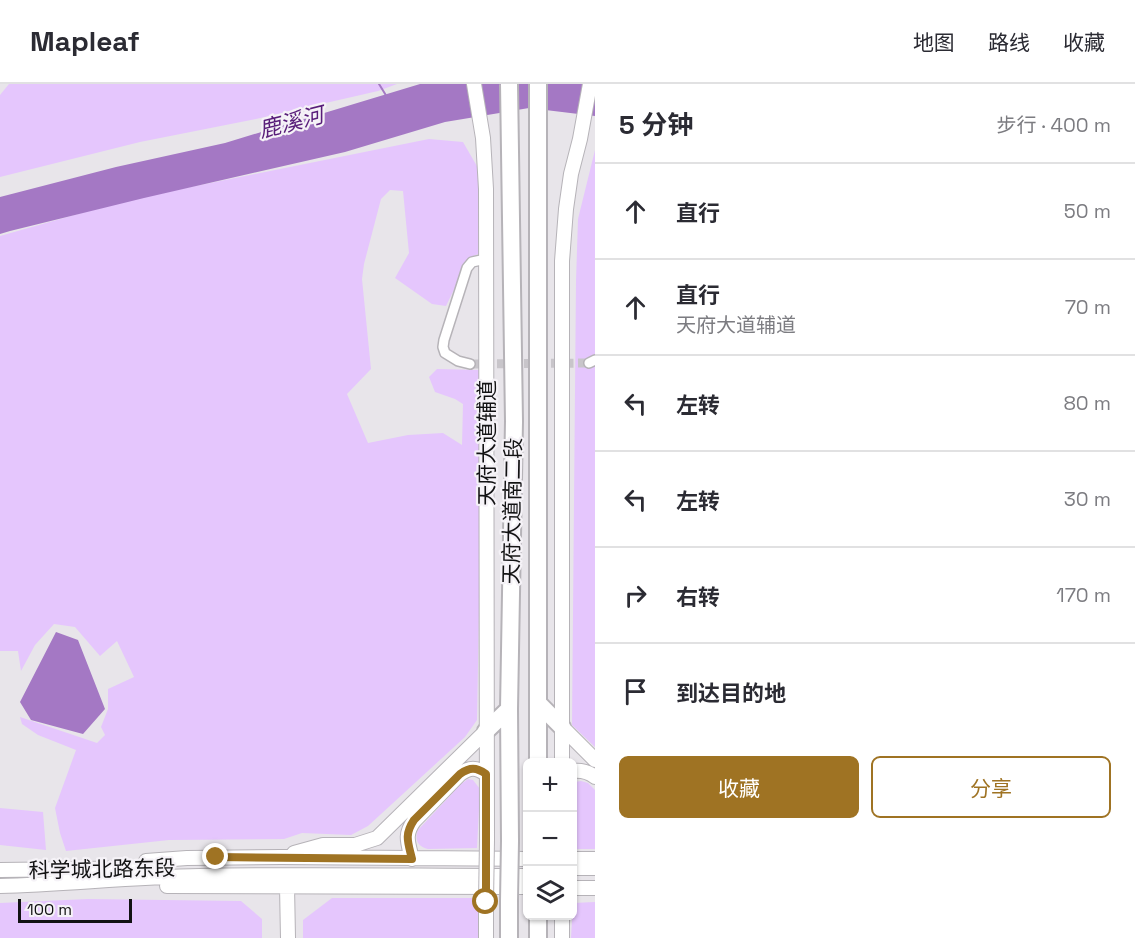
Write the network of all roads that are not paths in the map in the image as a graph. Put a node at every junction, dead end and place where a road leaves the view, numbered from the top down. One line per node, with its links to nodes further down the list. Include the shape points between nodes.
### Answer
1 (474, 84): 5 (street, 天府大道辅道, via 483,138)
2 (510, 84): 8 (highway, 天府大道南二段, bridge, via 514,421)
3 (538, 84): 7 (highway, 天府大道南二段, bridge)
4 (590, 84): 9 (street, via 570,185 562,261)
5 (486, 259): 6 (street, via 472,262 467,268 444,340 445,353); 10 (street, 天府大道辅道)
6 (470, 364)
7 (538, 703): 9 (highway); 11 (highway, 天府大道南二段)
8 (509, 709): 10 (highway); 41 (highway, 天府大道南二段, bridge)
9 (562, 727): 12 (street); 13 (street)
10 (486, 731): 15 (street, 天府大道辅道); 17 (street, via 376,838 355,845 323,845)
11 (538, 758)
12 (562, 758)
13 (595, 760)
14 (577, 770): 16 (street)
15 (486, 774): 18 (street, via 467,769 414,820 407,837); 40 (street, 天府大道辅道, bridge)
16 (595, 777)
17 (280, 857): 18 (street); 25 (street, via 187,858)
18 (412, 859): 19 (street)
19 (523, 859)
20 (577, 859): 21 (street)
21 (595, 859)
22 (523, 868): 25 (street, 科学城北路东段)
23 (577, 868): 24 (street)
24 (595, 868)
25 (92, 869): 26 (street, 科学城北路东段)
26 (0, 870)
27 (523, 876): 30 (street, 科学城北路东段, via 201,876)
28 (577, 876): 29 (street)
29 (595, 876)
30 (81, 881): 31 (street, 科学城北路东段); 32 (street, via 128,886)
31 (0, 886)
32 (283, 886): 33 (street); 38 (street); 39 (street)
33 (523, 887)
34 (577, 888): 35 (street)
35 (595, 888)
36 (538, 920): 42 (highway)
37 (562, 920): 43 (street)
38 (280, 938)
39 (288, 938)
40 (486, 938)
41 (509, 938)
42 (538, 938)
43 (562, 938)

